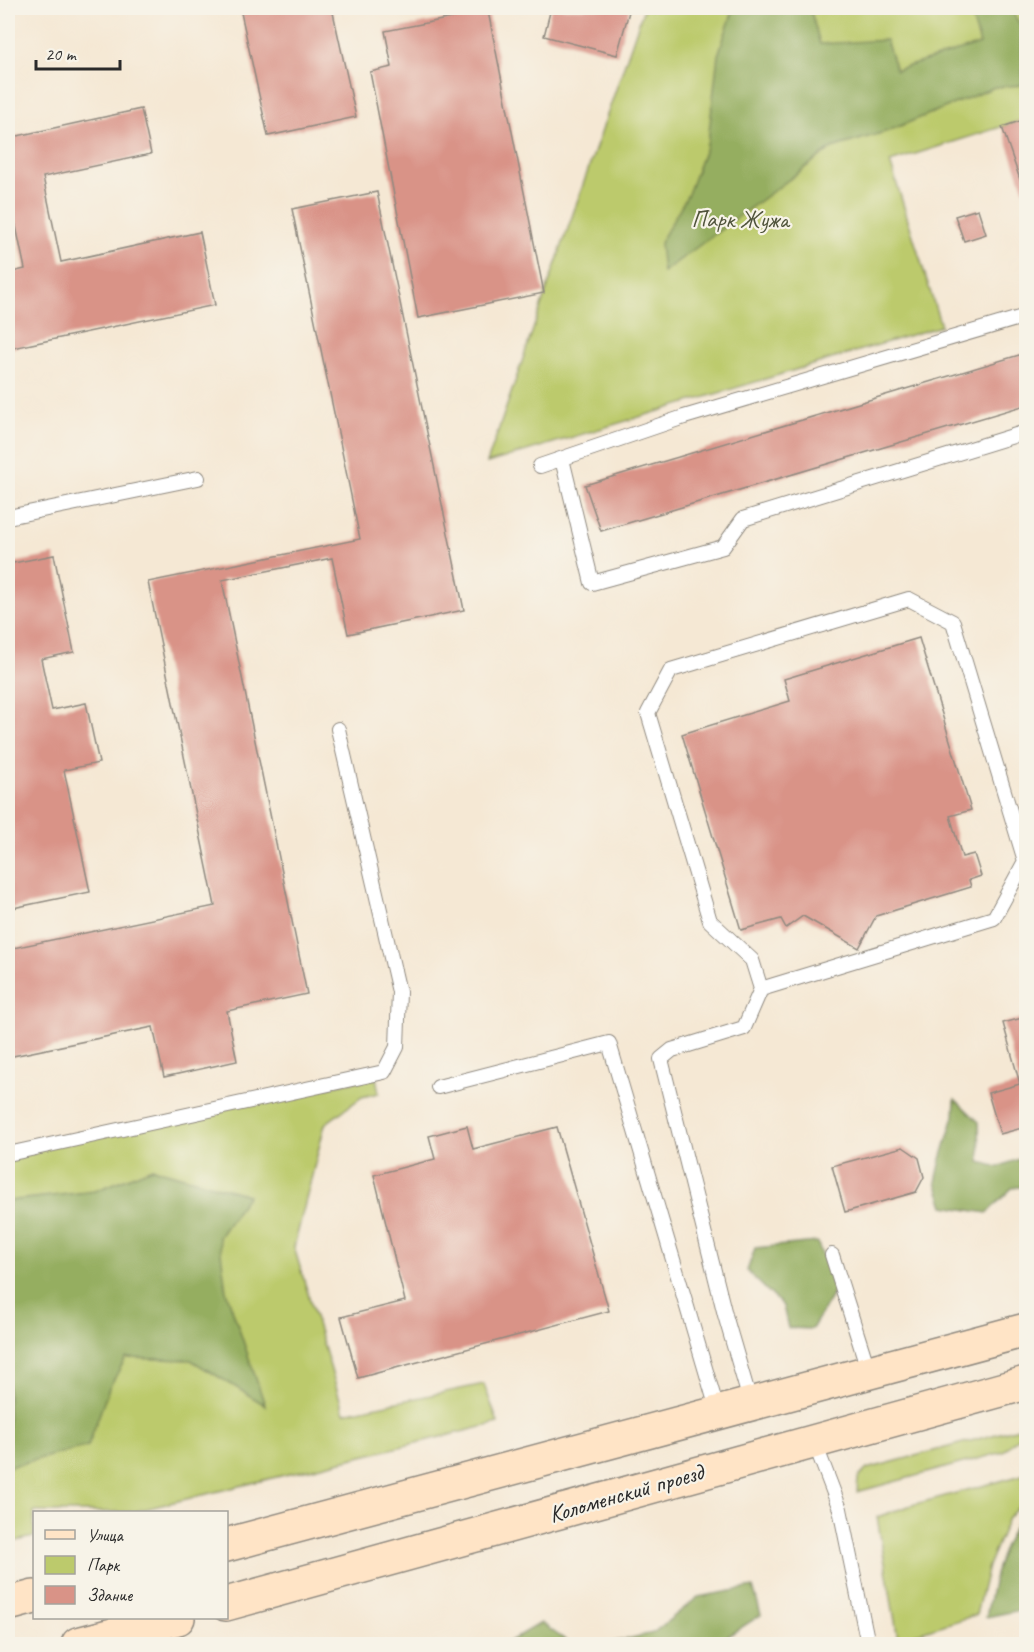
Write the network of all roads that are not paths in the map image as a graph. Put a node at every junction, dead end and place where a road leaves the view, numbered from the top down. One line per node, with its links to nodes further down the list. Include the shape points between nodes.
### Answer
1 (1026, 316): 3 (lane, via 684,417)
2 (1026, 432): 3 (lane, via 743,519 723,547 592,583)
3 (562, 459): 4 (lane)
4 (540, 466)
5 (198, 478): 6 (lane)
6 (8, 517)
7 (338, 729): 10 (lane, via 399,992 398,1047 384,1072)
8 (761, 989): 8 (lane, via 994,918 1025,861 953,622 909,599 671,670 648,713 710,921 752,960); 15 (lane, via 744,1029 672,1050 661,1059)
9 (438, 1087): 16 (lane, via 609,1042)
10 (8, 1154)
11 (832, 1255): 13 (lane)
12 (1026, 1330): 13 (main road)
13 (869, 1372): 15 (main road)
14 (1026, 1383): 17 (main road, Коломенский проезд)
15 (751, 1404): 16 (main road)
16 (718, 1412): 18 (main road)
17 (813, 1440): 20 (main road, Коломенский проезд); 25 (lane, via 840,1509)
18 (228, 1544)
19 (33, 1597): 21 (main road)
20 (228, 1603)
21 (8, 1604)
22 (174, 1619): 23 (main road)
23 (134, 1637): 24 (main road)
24 (78, 1644)
25 (868, 1644)

